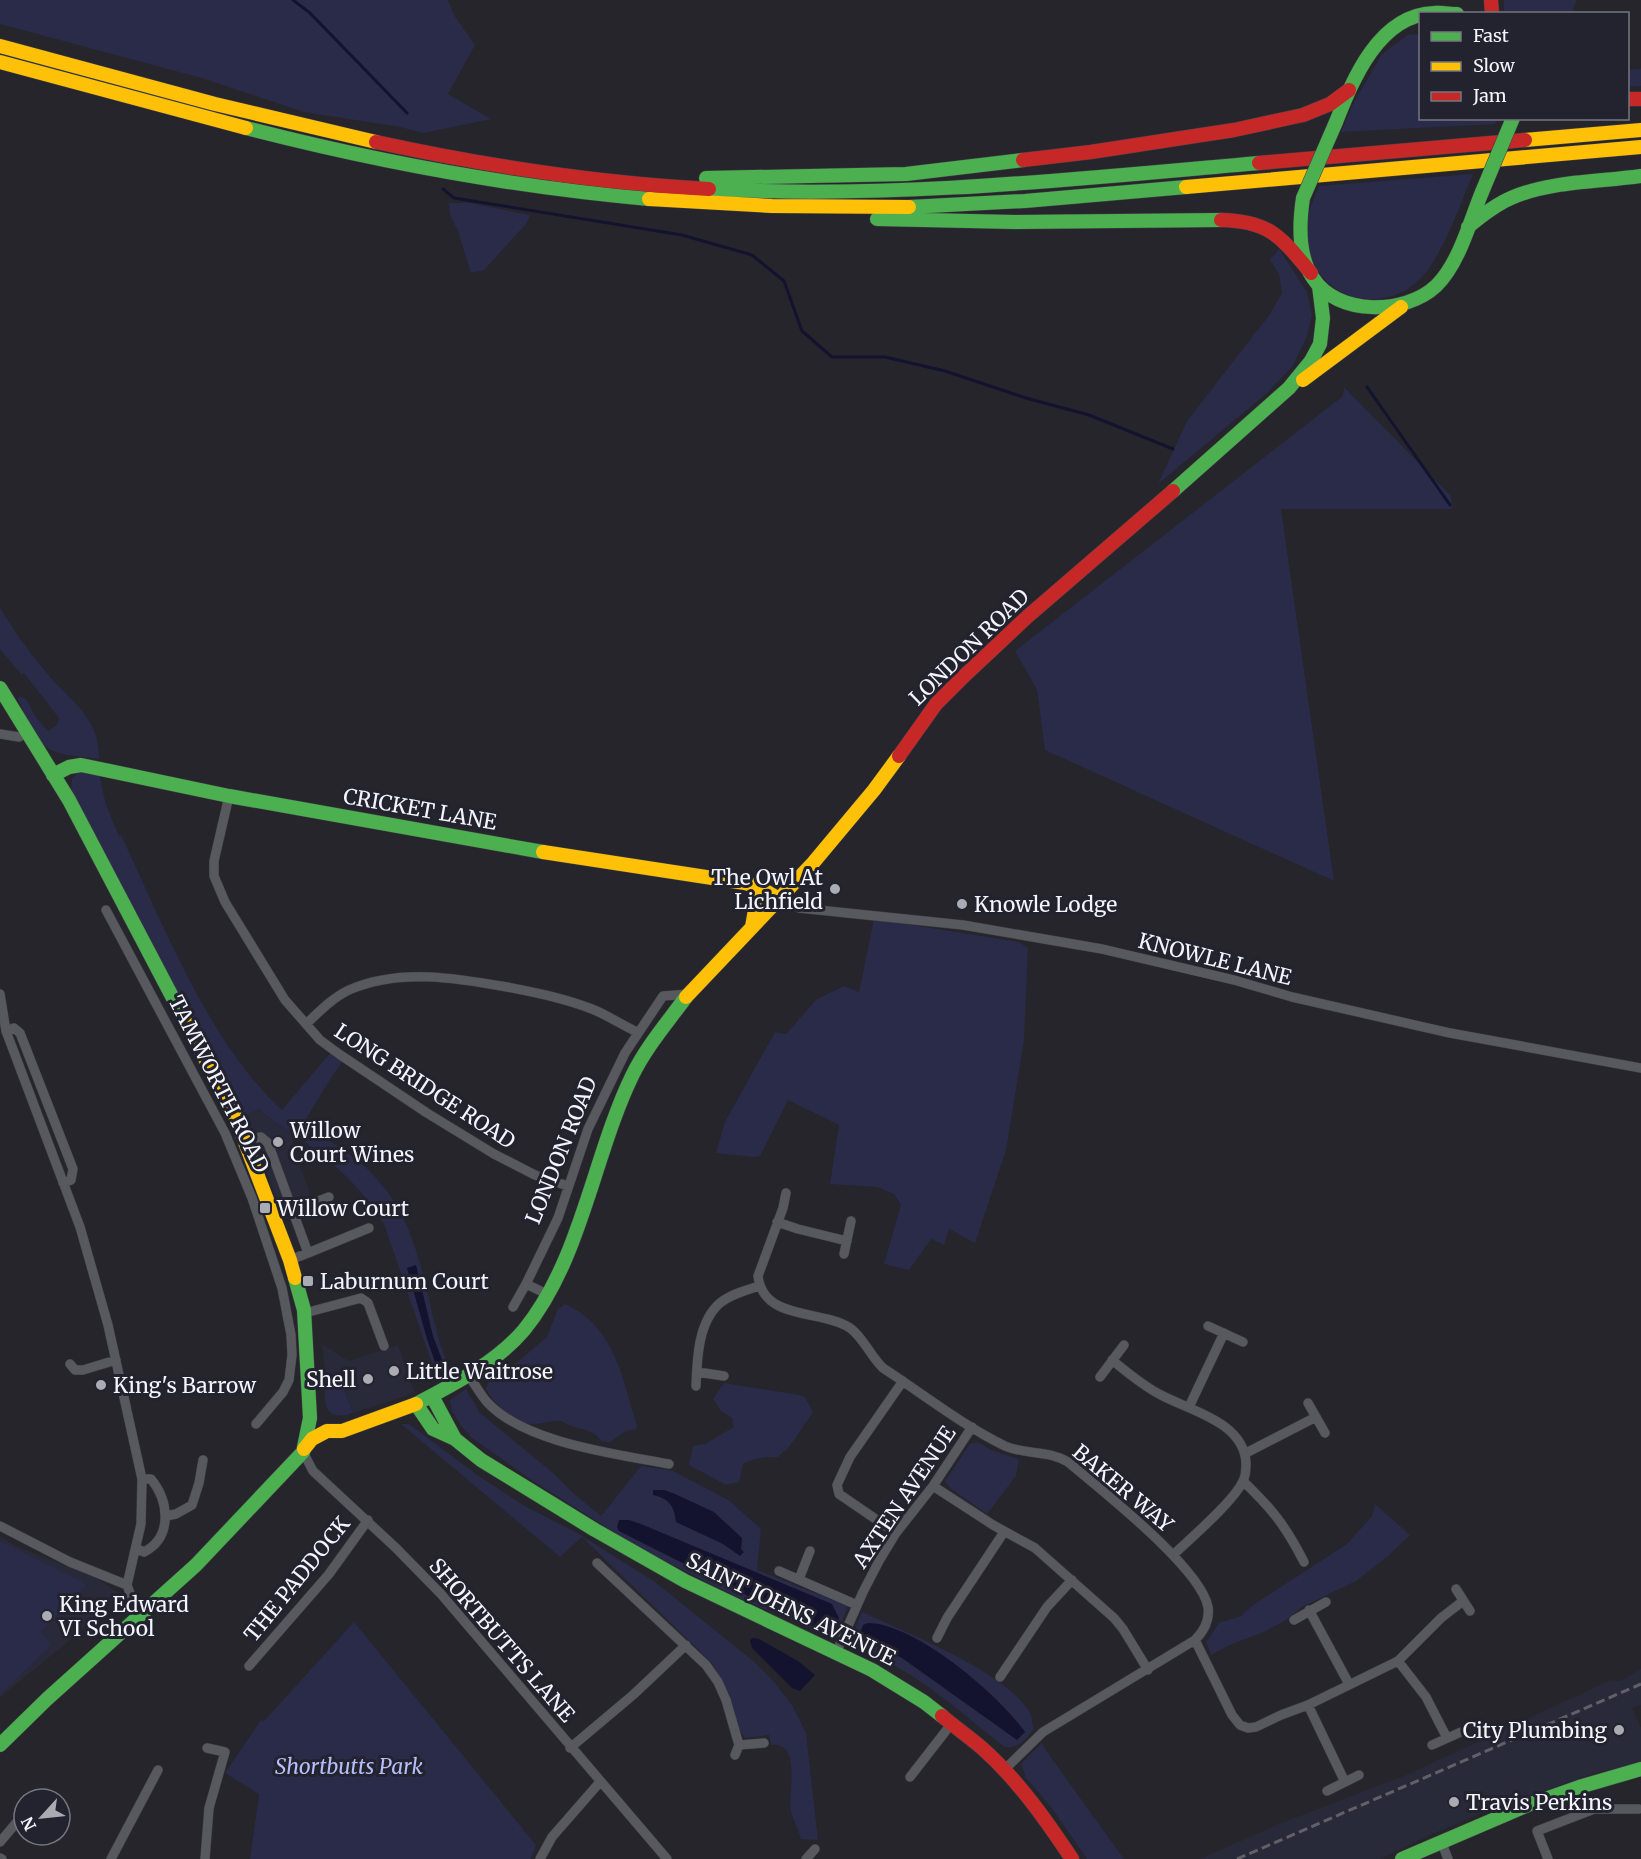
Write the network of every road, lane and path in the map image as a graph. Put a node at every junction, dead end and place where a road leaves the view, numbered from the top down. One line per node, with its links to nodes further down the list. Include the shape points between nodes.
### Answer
1 (1433, 0): 4 (main road); 8 (main road, via 1395,14 1377,26 1337,90)
2 (1425, 12): 3 (main road)
3 (1448, 12)
4 (1417, 13): 7 (main road, via 1389,27 1378,38)
5 (0, 46): 12 (main road, via 204,102)
6 (0, 62): 14 (main road, via 392,162 581,192)
7 (1349, 90): 8 (main road); 16 (main road, bridge, via 1303,198 1299,218 1302,247)
8 (1309, 113): 12 (main road, via 1234,130 1113,149 906,174 680,178)
9 (1512, 120): 15 (main road, LONDON ROAD, bridge)
10 (1641, 130): 12 (main road, via 898,192 785,193 689,188 579,178)
11 (1641, 147): 14 (main road, via 1021,201 918,207)
12 (468, 160)
13 (1641, 176): 15 (main road, via 1513,197)
14 (738, 205): 16 (main road, via 802,215 886,219 1239,220 1270,230)
15 (1466, 228): 18 (main road, LONDON ROAD, via 1441,281 1428,293)
16 (1311, 273): 17 (main road)
17 (1319, 286): 18 (main road, via 1348,302 1369,306); 19 (main road, LONDON ROAD, via 1323,318 1320,344)
18 (1405, 304): 19 (main road, LONDON ROAD)
19 (1289, 388): 26 (main road, LONDON ROAD, via 1027,616 936,704 874,790)
20 (0, 688): 21 (main road, TAMWORTH ROAD)
21 (27, 733): 22 (street, via 19,738); 23 (main road, TAMWORTH ROAD)
22 (0, 734)
23 (53, 774): 24 (main road, CRICKET LANE, via 81,765); 29 (main road, TAMWORTH ROAD)
24 (229, 796): 25 (main road, CRICKET LANE, via 490,844); 33 (street, LONG BRIDGE ROAD, via 214,876 225,902 285,1000)
25 (759, 887): 26 (main road, CRICKET LANE); 28 (main road)
26 (779, 899): 28 (main road, LONDON ROAD); 36 (street, KNOWLE LANE, via 799,908 963,925 1102,949 1450,1033)
27 (106, 910): 30 (street, TAMWORTH ROAD)
28 (752, 927): 32 (main road, LONDON ROAD)
29 (141, 937): 30 (street); 37 (main road, TAMWORTH ROAD)
30 (125, 946): 55 (street, TAMWORTH ROAD, via 240,1164)
31 (0, 994): 34 (street)
32 (689, 994): 35 (street, LONDON ROAD, via 663,996); 52 (main road, LONDON ROAD, via 646,1050 632,1076 563,1267)
33 (306, 1024): 35 (street, via 350,990 389,979 426,976 556,996); 39 (street, LONG BRIDGE ROAD, via 339,1054 475,1143 535,1175)
34 (6, 1031): 38 (street); 38 (street, via 14,1028 20,1033 73,1169 71,1180)
35 (637, 1032): 39 (street, LONDON ROAD, via 588,1129)
36 (1641, 1068)
37 (245, 1140): 42 (street, TAMWORTH ROAD, via 261,1137 268,1143); 49 (main road, TAMWORTH ROAD)
38 (63, 1183): 61 (street, via 88,1250)
39 (568, 1186): 50 (street, LONDON ROAD, via 558,1218)
40 (786, 1193): 44 (street)
41 (329, 1197): 42 (street)
42 (293, 1211): 47 (street, TAMWORTH ROAD)
43 (850, 1221): 46 (street)
44 (777, 1222): 46 (street); 51 (street, via 758,1276)
45 (369, 1228): 47 (street)
46 (847, 1241): 48 (street)
47 (308, 1253): 49 (street)
48 (844, 1254)
49 (290, 1260): 54 (main road, TAMWORTH ROAD)
50 (526, 1284): 52 (street); 53 (street, LONDON ROAD)
51 (759, 1286): 65 (street, via 727,1298 713,1311 700,1345); 69 (street, BAKER WAY, via 779,1306 850,1329 873,1359)
52 (549, 1295): 66 (main road, LONDON ROAD, via 523,1331)
53 (513, 1307)
54 (304, 1311): 55 (street); 60 (street, via 361,1298 368,1303); 64 (main road, TAMWORTH ROAD)
55 (287, 1313): 79 (street, TAMWORTH ROAD, via 292,1355 289,1380)
56 (1208, 1326): 57 (street)
57 (1224, 1333): 58 (street); 75 (street)
58 (1243, 1342)
59 (1124, 1345): 62 (street)
60 (384, 1346)
61 (116, 1360): 63 (street, via 82,1370 75,1370); 88 (street)
62 (1112, 1360): 68 (street); 75 (street, via 1154,1391)
63 (70, 1364)
64 (308, 1366): 72 (main road, TAMWORTH ROAD); 84 (main road, TAMWORTH ROAD, via 302,1403)
65 (697, 1372): 67 (street); 70 (street)
66 (468, 1375): 71 (main road, LONDON ROAD); 87 (street, via 488,1403 532,1431 592,1449)
67 (724, 1376)
68 (1100, 1377)
69 (903, 1381): 80 (street, BAKER WAY); 95 (street, via 850,1457 837,1485 839,1494)
70 (696, 1386)
71 (432, 1396): 74 (main road, LONDON ROAD); 83 (main road, SAINT JOHNS AVENUE)
72 (310, 1400): 81 (main road, via 323,1421); 84 (main road, TAMWORTH ROAD)
73 (1308, 1403): 77 (street)
74 (416, 1404): 76 (main road, LONDON ROAD); 78 (main road, SAINT JOHNS AVENUE)
75 (1189, 1407): 85 (street, via 1228,1429)
76 (395, 1411): 78 (main road); 81 (main road, LONDON ROAD)
77 (1316, 1416): 82 (street); 85 (street)
78 (428, 1423): 83 (main road, SAINT JOHNS AVENUE)
79 (256, 1425)
80 (972, 1427): 90 (street, AXTEN AVENUE); 98 (street, BAKER WAY, via 1010,1448 1054,1455 1068,1462)
81 (342, 1431): 84 (main road, LONDON ROAD, via 318,1448)
82 (1325, 1432)
83 (455, 1439): 118 (main road, SAINT JOHNS AVENUE, via 481,1460 685,1581)
84 (303, 1452): 92 (street, SHORTBUTTS LANE, via 313,1471); 113 (main road)
85 (1246, 1453): 89 (street)
86 (203, 1460): 91 (street, via 192,1505)
87 (669, 1464)
88 (142, 1479): 91 (street, via 151,1479 156,1486); 96 (street)
89 (1243, 1481): 98 (street); 99 (street, via 1285,1526)
90 (933, 1486): 94 (street); 95 (street, AXTEN AVENUE)
91 (166, 1516): 96 (street, via 155,1546 144,1552)
92 (368, 1520): 119 (street, THE PADDOCK, via 329,1574); 132 (street, SHORTBUTTS LANE, via 441,1594)
93 (0, 1526): 106 (street, via 70,1562)
94 (1004, 1532): 104 (street, via 1035,1548); 115 (street)
95 (896, 1533): 110 (street, AXTEN AVENUE)
96 (136, 1548): 106 (street)
97 (810, 1551): 103 (street)
98 (1173, 1555): 116 (street, BAKER WAY, via 1202,1591 1208,1608 1207,1622)
99 (1304, 1562)
100 (597, 1563): 102 (street)
101 (779, 1570): 103 (street)
102 (609, 1574): 105 (street); 117 (street)
103 (798, 1579): 110 (street)
104 (1072, 1580): 121 (street, via 1123,1629); 122 (street, via 1047,1607)
105 (601, 1583)
106 (127, 1585): 113 (street)
107 (1456, 1589): 108 (street)
108 (1463, 1601): 112 (street); 120 (street)
109 (1326, 1602): 111 (street)
110 (857, 1605): 118 (street, AXTEN AVENUE)
111 (1309, 1610): 114 (street); 123 (street)
112 (1470, 1611)
113 (145, 1613): 129 (main road)
114 (1294, 1620)
115 (937, 1638)
116 (1195, 1640): 121 (street); 124 (street, via 1240,1725 1256,1727)
117 (686, 1645): 128 (street, via 718,1682 737,1750); 132 (street)
118 (836, 1653): 125 (main road, SAINT JOHNS AVENUE, via 872,1670)
119 (250, 1661)
120 (1398, 1661): 123 (street); 127 (street, via 1426,1696)
121 (1148, 1670): 135 (street, via 1043,1732)
122 (1000, 1677)
123 (1349, 1684): 124 (street)
124 (1308, 1705): 139 (street)
125 (952, 1723): 135 (main road, SAINT JOHNS AVENUE); 137 (street)
126 (1461, 1732): 127 (street)
127 (1447, 1738): 130 (street)
128 (764, 1743)
129 (0, 1745)
130 (1432, 1745)
131 (207, 1748): 148 (street, via 229,1753 209,1808)
132 (570, 1748): 138 (street, SHORTBUTTS LANE)
133 (1641, 1769): 143 (main road, via 1528,1805)
134 (158, 1770): 147 (street)
135 (1004, 1770): 151 (main road, SAINT JOHNS AVENUE, via 1044,1816)
136 (1359, 1775): 139 (street)
137 (910, 1777)
138 (600, 1782): 149 (street, via 552,1837); 150 (street, SHORTBUTTS LANE)
139 (1345, 1782): 140 (street)
140 (1327, 1791)
141 (1640, 1809): 154 (street, via 1594,1809 1537,1831)
142 (12, 1828): 144 (street)
143 (1441, 1841): 152 (main road); 153 (street)
144 (0, 1842)
145 (802, 1846): 146 (street)
146 (810, 1855)
147 (111, 1857)
148 (205, 1859)
149 (540, 1859)
150 (667, 1859)
151 (1072, 1859)
152 (1402, 1859)
153 (1448, 1859)
154 (1548, 1859)

